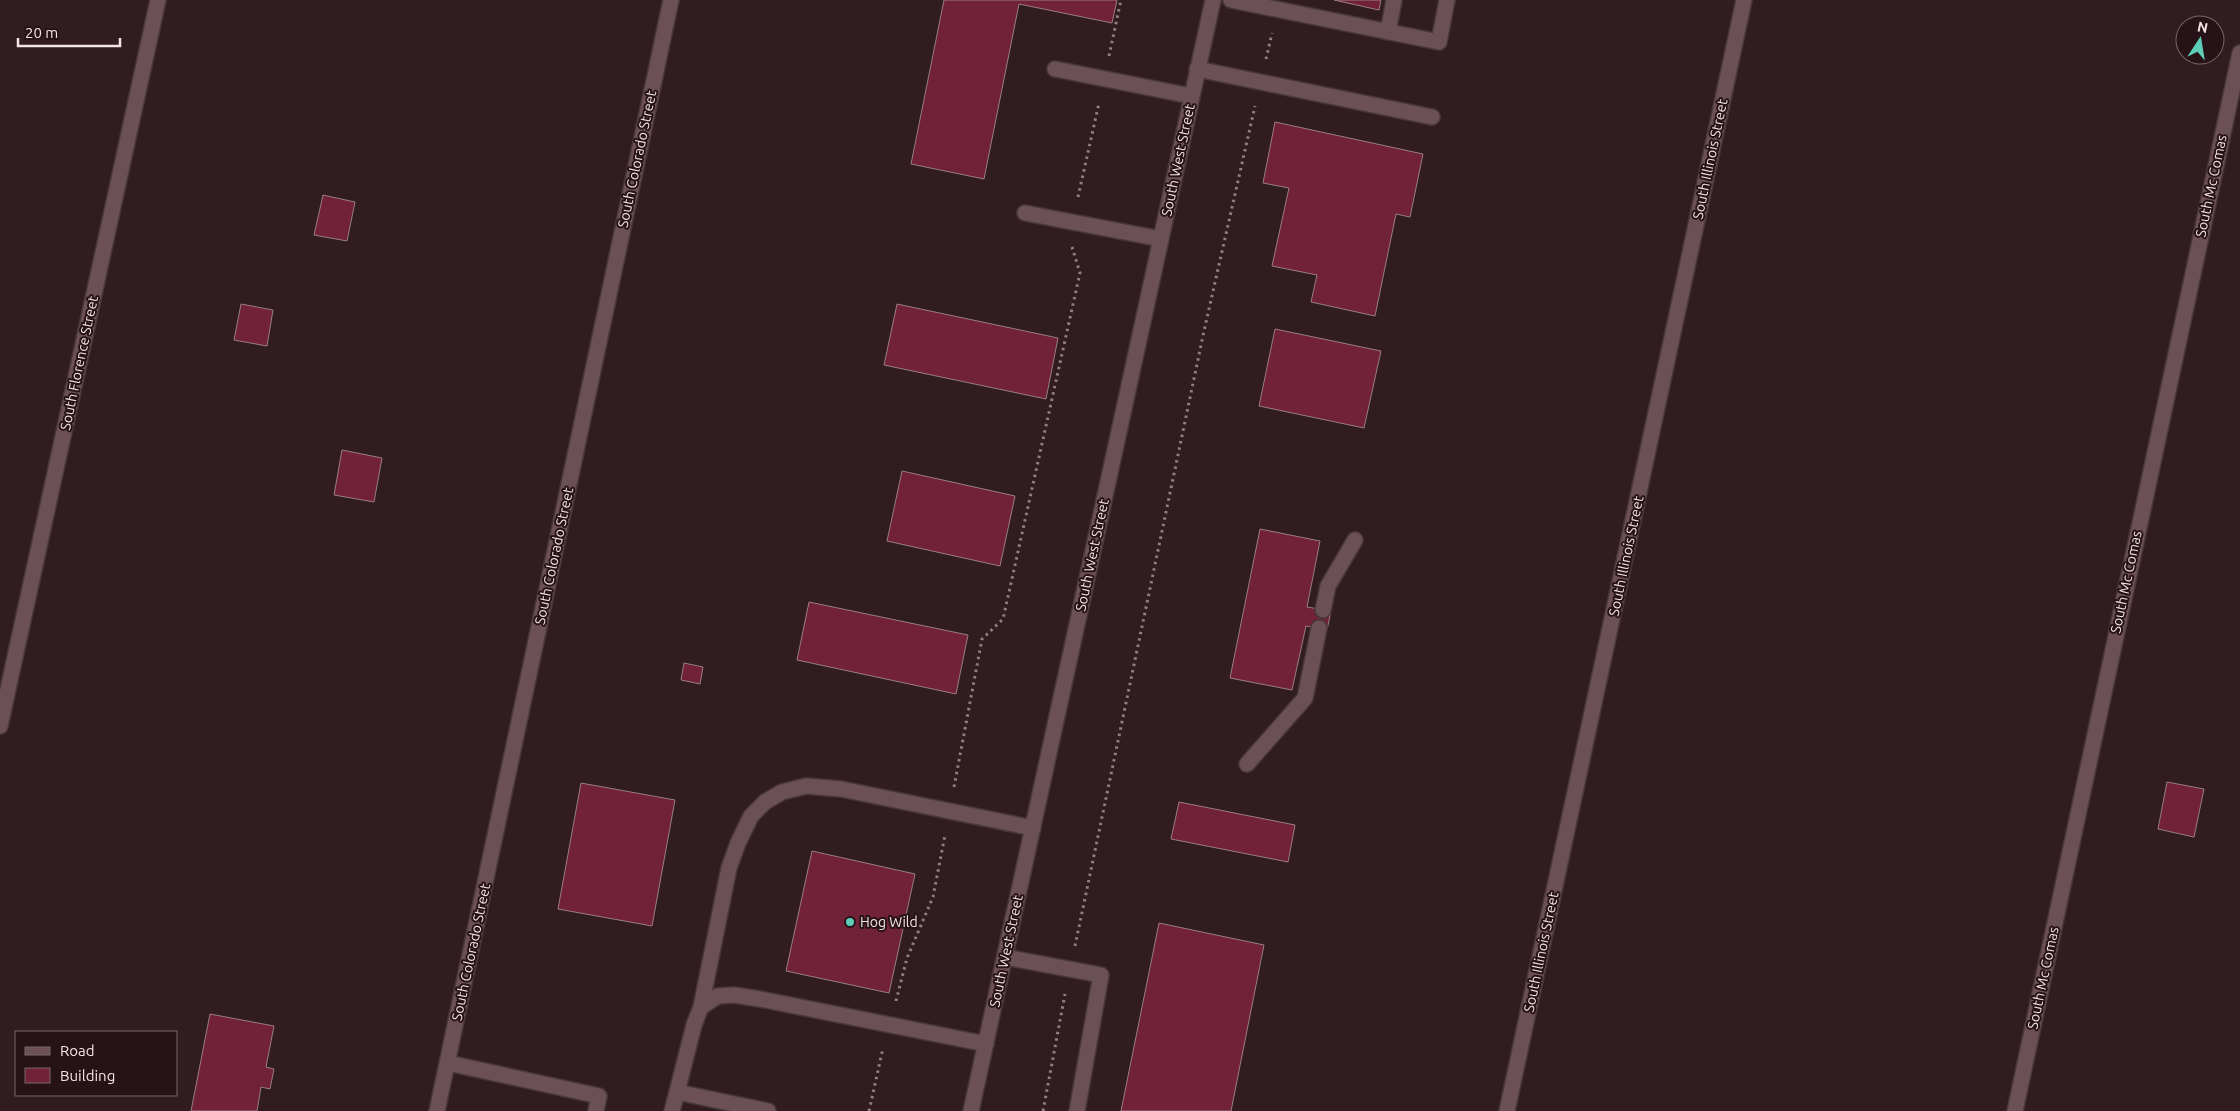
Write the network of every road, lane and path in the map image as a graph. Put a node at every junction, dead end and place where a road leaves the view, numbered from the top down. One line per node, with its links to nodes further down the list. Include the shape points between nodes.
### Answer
1 (158, 0): 24 (street, South Florence Street)
2 (670, 0): 33 (street, South Colorado Street)
3 (1121, 0): 14 (path)
4 (1213, 0): 13 (street, South West Street)
5 (1231, 0): 9 (street)
6 (1394, 0): 10 (street)
7 (1448, 0): 10 (street, via 1439,42)
8 (1744, 0): 43 (street, South Illinois Street)
9 (1277, 9): 10 (street); 15 (path)
10 (1388, 32)
11 (2240, 53): 44 (street, South Mc Comas)
12 (1055, 69): 14 (street)
13 (1197, 69): 15 (street); 16 (street, South West Street)
14 (1104, 78): 16 (street); 19 (path)
15 (1261, 82): 17 (street); 29 (path, via 1204,331)
16 (1191, 96): 20 (street, South West Street)
17 (1432, 118)
18 (1025, 213): 19 (street)
19 (1072, 222): 20 (street); 26 (path, via 1069,238 1080,273 1003,619 982,639)
20 (1161, 239): 27 (street, South West Street)
21 (1355, 540): 22 (street, via 1328,586)
22 (1323, 610)
23 (1319, 628): 25 (street, via 1304,698)
24 (0, 726)
25 (1247, 764)
26 (949, 810): 27 (street); 30 (street, via 841,788 806,786 782,792 764,802 751,816 729,868); 31 (path, via 933,897 907,958)
27 (1033, 828): 28 (street, South West Street)
28 (1005, 957): 29 (street); 32 (street, South West Street)
29 (1070, 969): 41 (path); 42 (street, via 1101,975)
30 (701, 1007): 31 (street, via 718,996 734,995); 34 (street)
31 (889, 1025): 32 (street); 39 (path)
32 (986, 1044): 40 (street, South West Street)
33 (448, 1063): 35 (street, South Colorado Street); 36 (street, via 599,1096)
34 (677, 1092): 37 (street); 38 (street)
35 (437, 1111)
36 (596, 1111)
37 (672, 1111)
38 (768, 1111)
39 (869, 1111)
40 (971, 1111)
41 (1043, 1111)
42 (1077, 1111)
43 (1507, 1111)
44 (2014, 1111)

